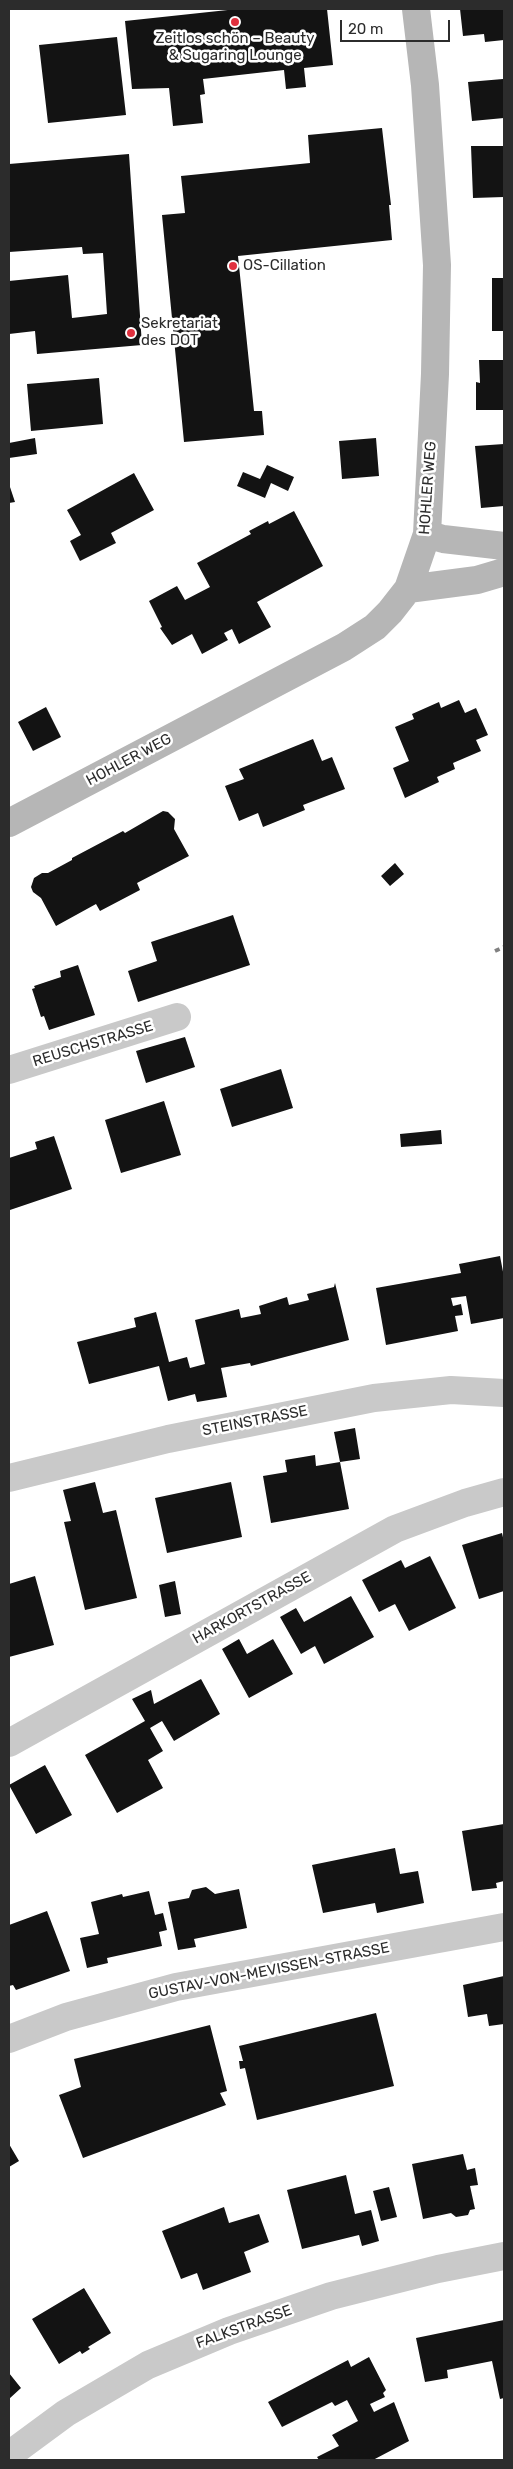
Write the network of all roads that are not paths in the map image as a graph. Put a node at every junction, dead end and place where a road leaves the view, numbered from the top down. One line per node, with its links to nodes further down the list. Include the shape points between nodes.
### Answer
1 (416, 9): 2 (street, HOHLER WEG, via 425,85 437,265)
2 (427, 534): 3 (street); 5 (street, HOHLER WEG)
3 (504, 546)
4 (504, 572): 5 (street, via 477,580)
5 (408, 588): 6 (street, HOHLER WEG, via 374,627 344,647)
6 (9, 823)
7 (177, 1017): 8 (street, REUSCHSTRASSE)
8 (9, 1070)
9 (504, 1393): 10 (street, STEINSTRASSE, via 451,1390 374,1398 168,1439)
10 (9, 1478)
11 (504, 1492): 12 (street, HARKORTSTRASSE, via 395,1529)
12 (9, 1742)
13 (504, 1927): 14 (street, GUSTAV-VON-MEVISSEN-STRASSE, via 176,1987 66,2017)
14 (9, 2039)
15 (504, 2256): 16 (street, FALKSTRASSE, via 331,2296 229,2331 148,2365 66,2413)
16 (9, 2456)

